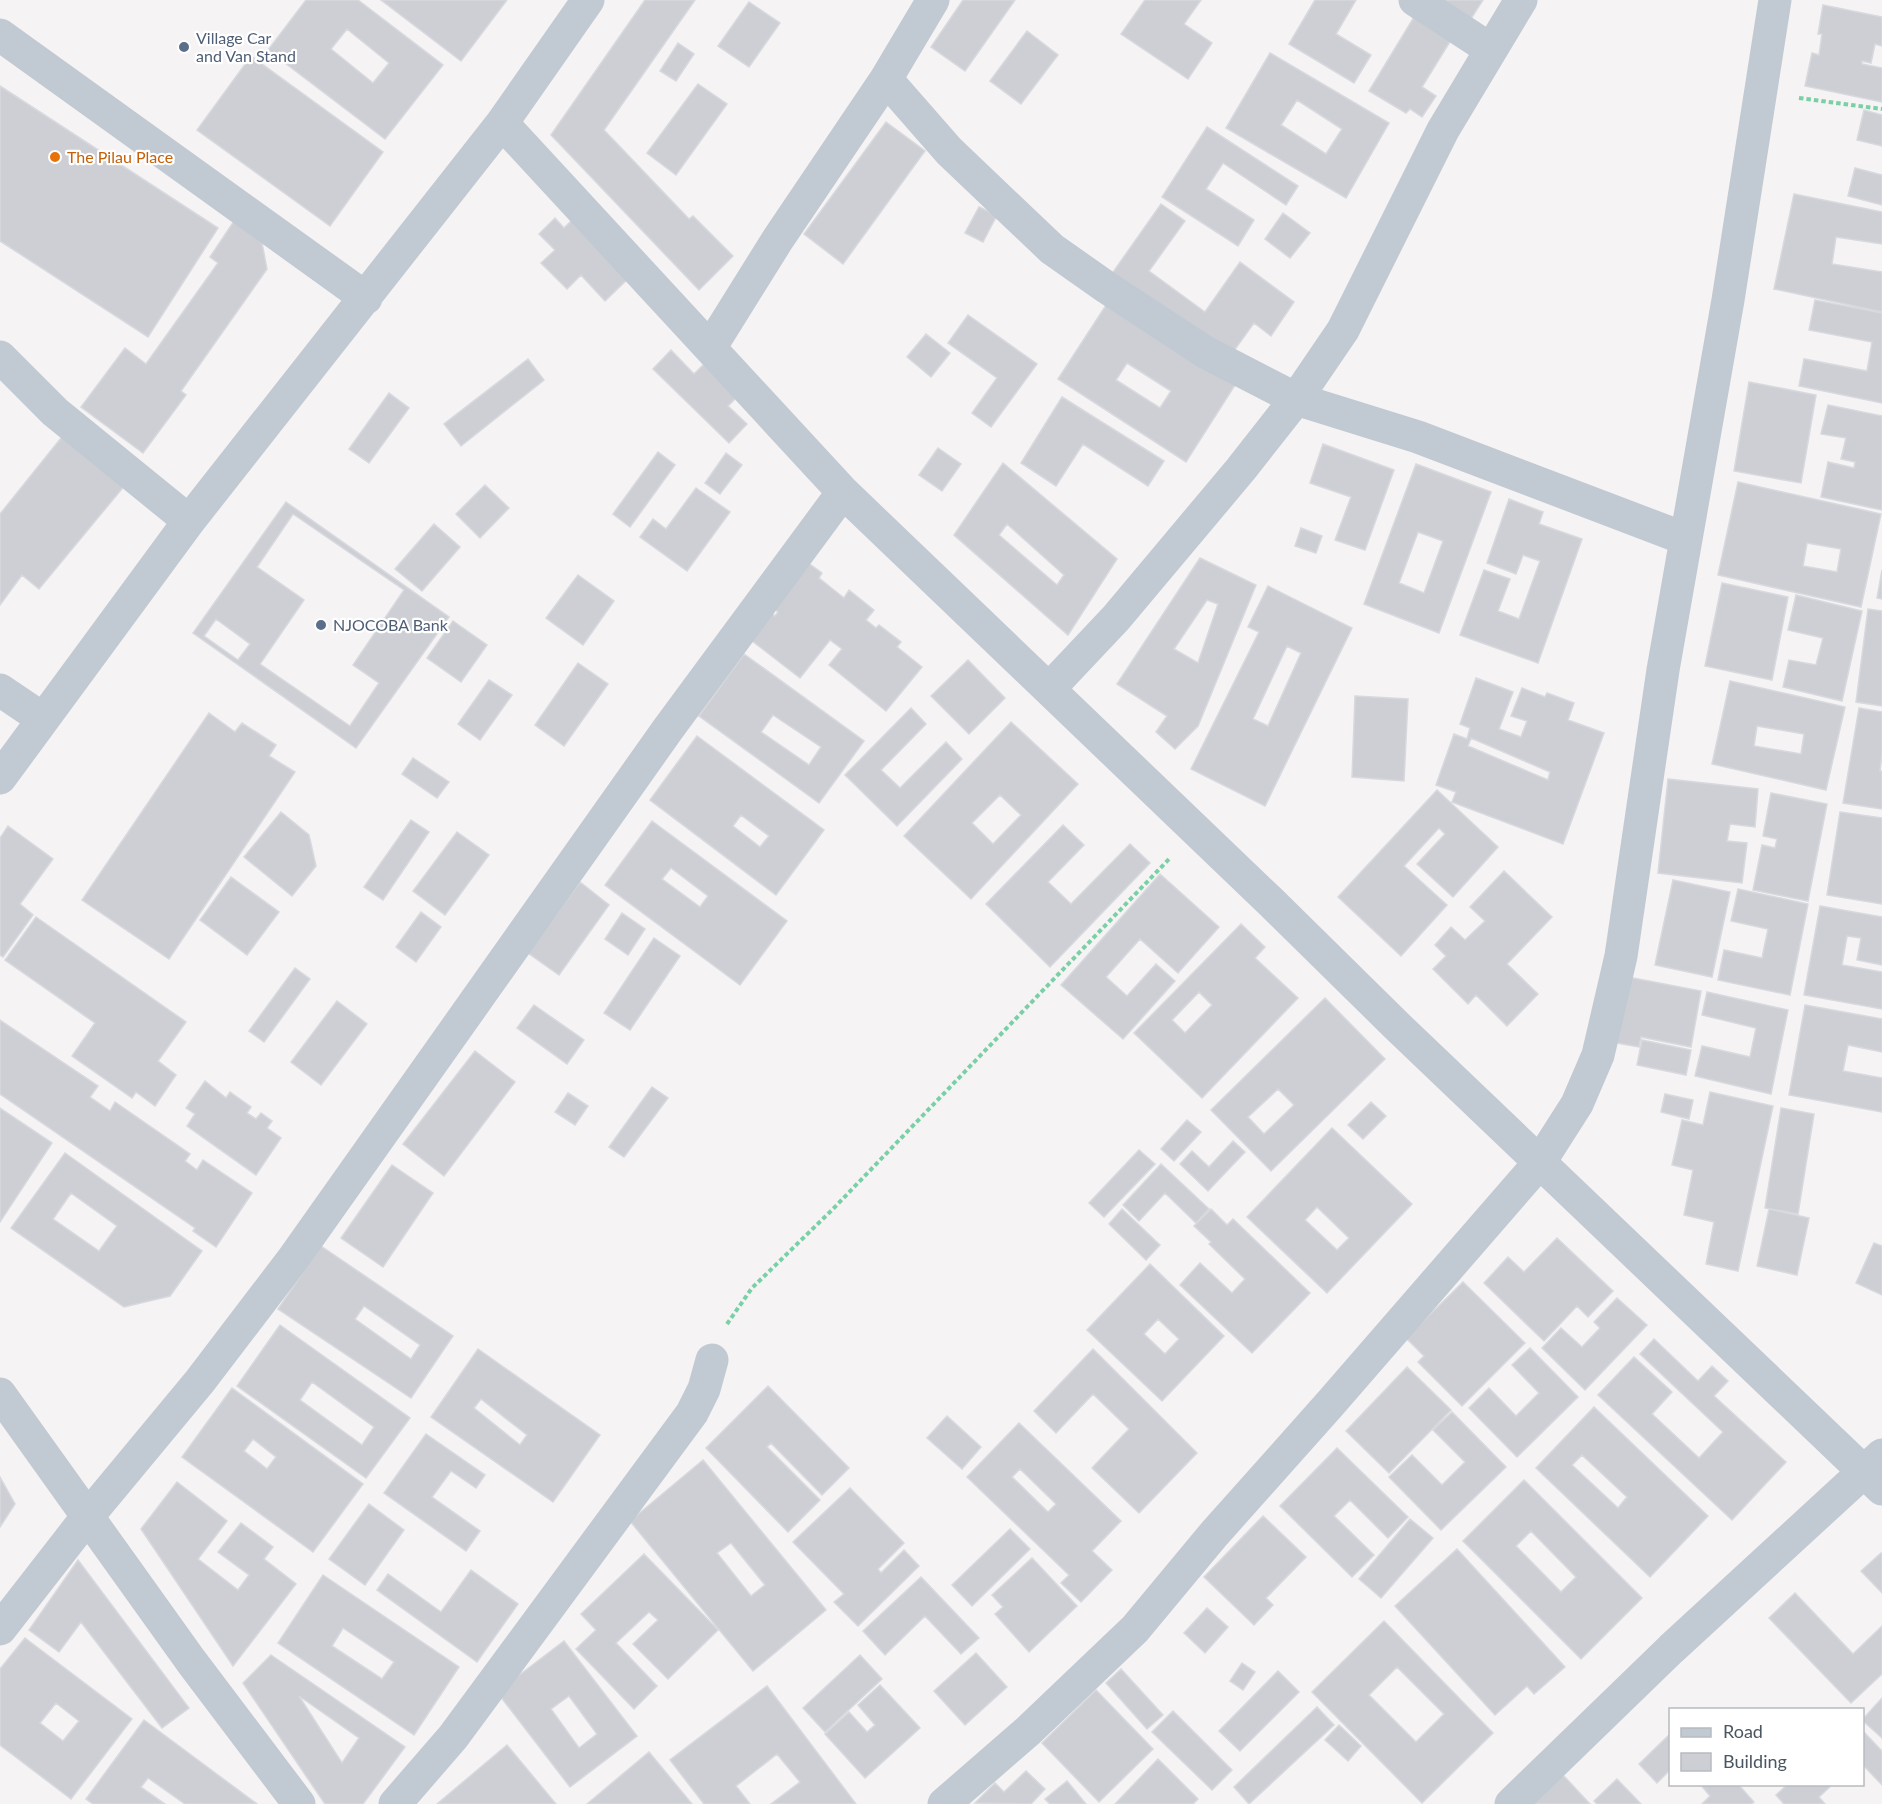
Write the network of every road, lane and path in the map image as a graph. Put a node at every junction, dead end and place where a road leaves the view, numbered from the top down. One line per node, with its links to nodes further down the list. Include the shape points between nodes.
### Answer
1 (588, 0): 11 (street)
2 (933, 0): 8 (street)
3 (1414, 0): 7 (street)
4 (1521, 0): 7 (street)
5 (1775, 0): 9 (street)
6 (0, 35): 12 (street)
7 (1490, 49): 15 (street, via 1443,130 1343,330)
8 (886, 79): 13 (street); 15 (street, via 949,151 1052,249 1205,352)
9 (1759, 93): 10 (path); 18 (street)
10 (1882, 109)
11 (502, 123): 12 (street); 13 (street)
12 (366, 298): 17 (street)
13 (710, 348): 16 (street)
14 (0, 357): 17 (street, via 55,412)
15 (1296, 399): 18 (street, via 1418,437); 19 (street, via 1123,609)
16 (843, 492): 19 (street); 28 (street, via 668,729 293,1259 200,1381)
17 (189, 521): 21 (street)
18 (1686, 538): 24 (street, via 1621,956 1598,1055 1576,1104)
19 (1049, 689): 23 (street)
20 (0, 690): 21 (street)
21 (43, 719): 22 (street)
22 (0, 778)
23 (1197, 831): 24 (street); 25 (path, via 752,1288 726,1324)
24 (1540, 1161): 27 (street, via 1702,1319); 32 (street, via 1135,1629)
25 (712, 1360): 31 (street, via 692,1413 453,1737)
26 (0, 1394): 28 (street)
27 (1876, 1472): 33 (street, via 1671,1649)
28 (88, 1516): 29 (street); 30 (street)
29 (0, 1629)
30 (299, 1804)
31 (395, 1804)
32 (944, 1804)
33 (1511, 1804)

